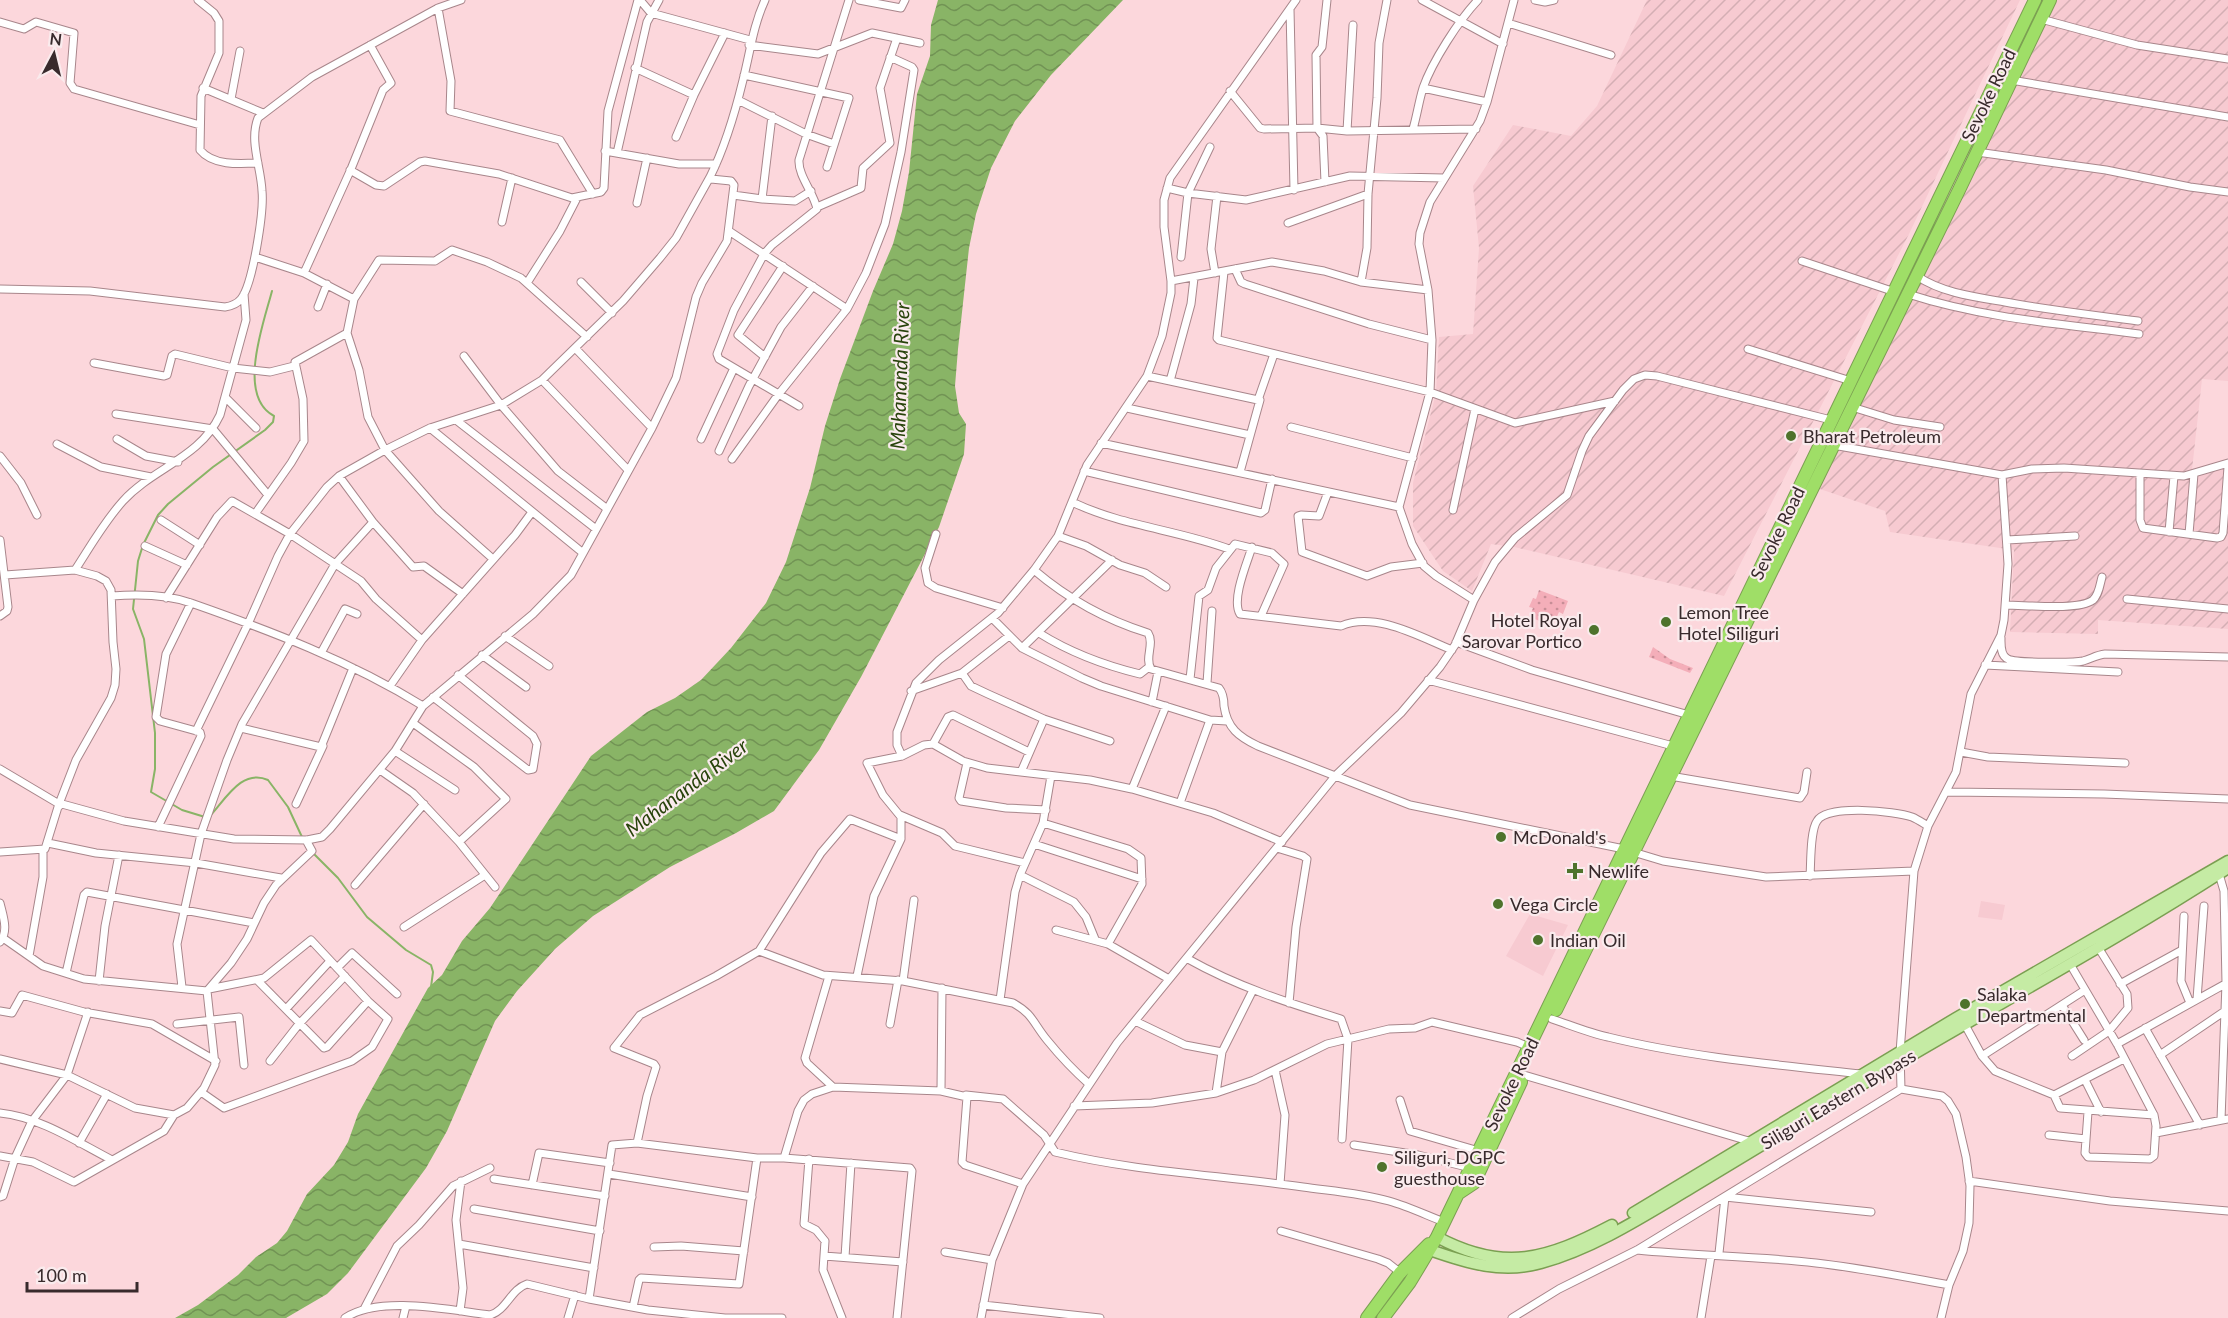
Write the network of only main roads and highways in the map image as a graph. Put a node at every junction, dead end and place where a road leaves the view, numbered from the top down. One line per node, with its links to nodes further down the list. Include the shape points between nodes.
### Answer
1 (2035, 0): 3 (highway, Sevoke Road)
2 (2050, 0): 3 (highway, Sevoke Road, via 1917,276)
3 (1901, 293): 4 (highway, Sevoke Road, via 1852,407 1670,776); 4 (highway, Sevoke Road, via 1831,420 1673,747)
4 (1628, 851): 8 (highway, Sevoke Road); 8 (highway, Sevoke Road, via 1474,1183)
5 (2228, 861): 7 (main road, Siliguri Eastern Bypass, via 1956,1018)
6 (2224, 871): 7 (main road, Siliguri Eastern Bypass, via 2070,964)
7 (1900, 1057): 9 (main road, Siliguri Eastern Bypass, via 1864,1074 1588,1238 1528,1258 1495,1259 1458,1249); 10 (main road, Siliguri Eastern Bypass, via 1665,1204 1592,1245 1538,1264 1508,1268 1466,1262)
8 (1458, 1193): 9 (highway)
9 (1437, 1237): 10 (highway); 11 (highway, via 1400,1273)
10 (1430, 1250): 12 (highway)
11 (1367, 1318)
12 (1383, 1318)

